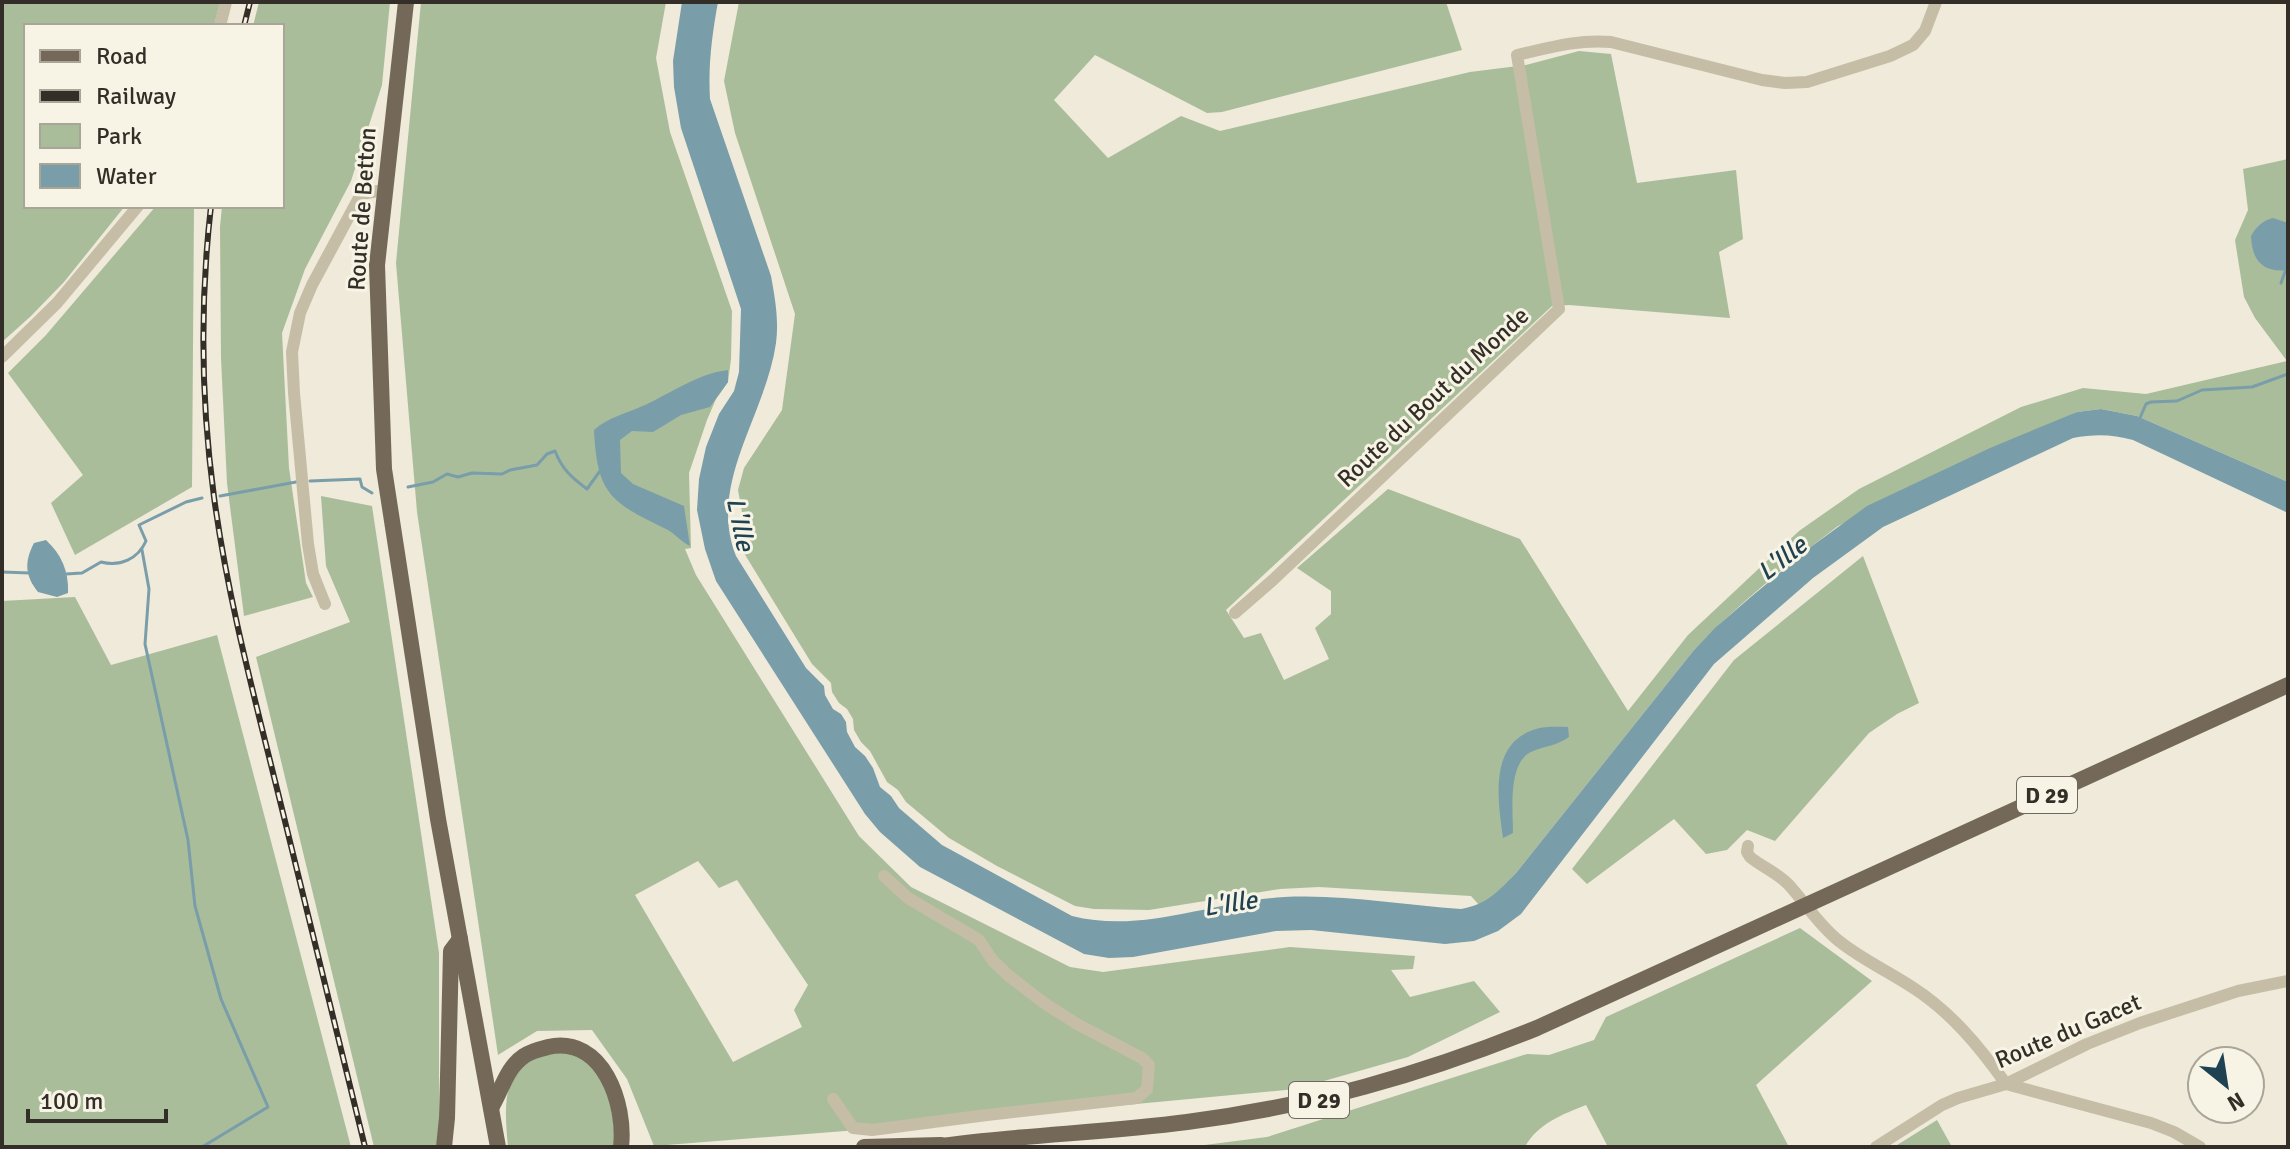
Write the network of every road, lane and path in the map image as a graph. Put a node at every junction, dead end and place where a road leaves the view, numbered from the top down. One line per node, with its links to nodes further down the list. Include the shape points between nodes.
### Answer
1 (226, 2): 4 (street)
2 (406, 2): 5 (main road, Route de Betton)
3 (1936, 2): 9 (street, Route du Bout du Monde, via 1913,45 1807,82 1762,80 1592,40 1517,55 1559,309)
4 (220, 24)
5 (385, 194): 8 (street, via 361,194 312,285 292,352 308,544); 14 (main road, Route de Betton, via 377,265 384,469)
6 (136, 208): 7 (street, via 57,303)
7 (2, 357)
8 (325, 604)
9 (1235, 613)
10 (2288, 685): 13 (main road, D 29)
11 (1748, 846): 13 (street, via 1750,857 1788,884)
12 (884, 876): 17 (street, via 908,898 979,940 993,961 1044,1003 1142,1058 1149,1065 1147,1089 1137,1098 872,1130 853,1128)
13 (1806, 905): 16 (street, via 1837,940 1945,1011); 19 (main road, D 29, via 1537,1028 1398,1079 1184,1123)
14 (460, 939): 18 (main road, Route de Betton); 20 (main road, via 451,951)
15 (2288, 981): 16 (street, Route du Gacet, via 2238,991 2140,1023)
16 (2006, 1084): 25 (street, Route du Gacet, via 1942,1105); 26 (street, via 2151,1123)
17 (833, 1099)
18 (491, 1108): 21 (main road, Route de Betton); 22 (main road, via 523,1056 557,1045 570,1047 592,1058 608,1076)
19 (951, 1144): 23 (main road, D 29); 24 (main road, D 29)
20 (444, 1147)
21 (498, 1147)
22 (621, 1147)
23 (864, 1147)
24 (933, 1147)
25 (1876, 1147)
26 (2200, 1147)

